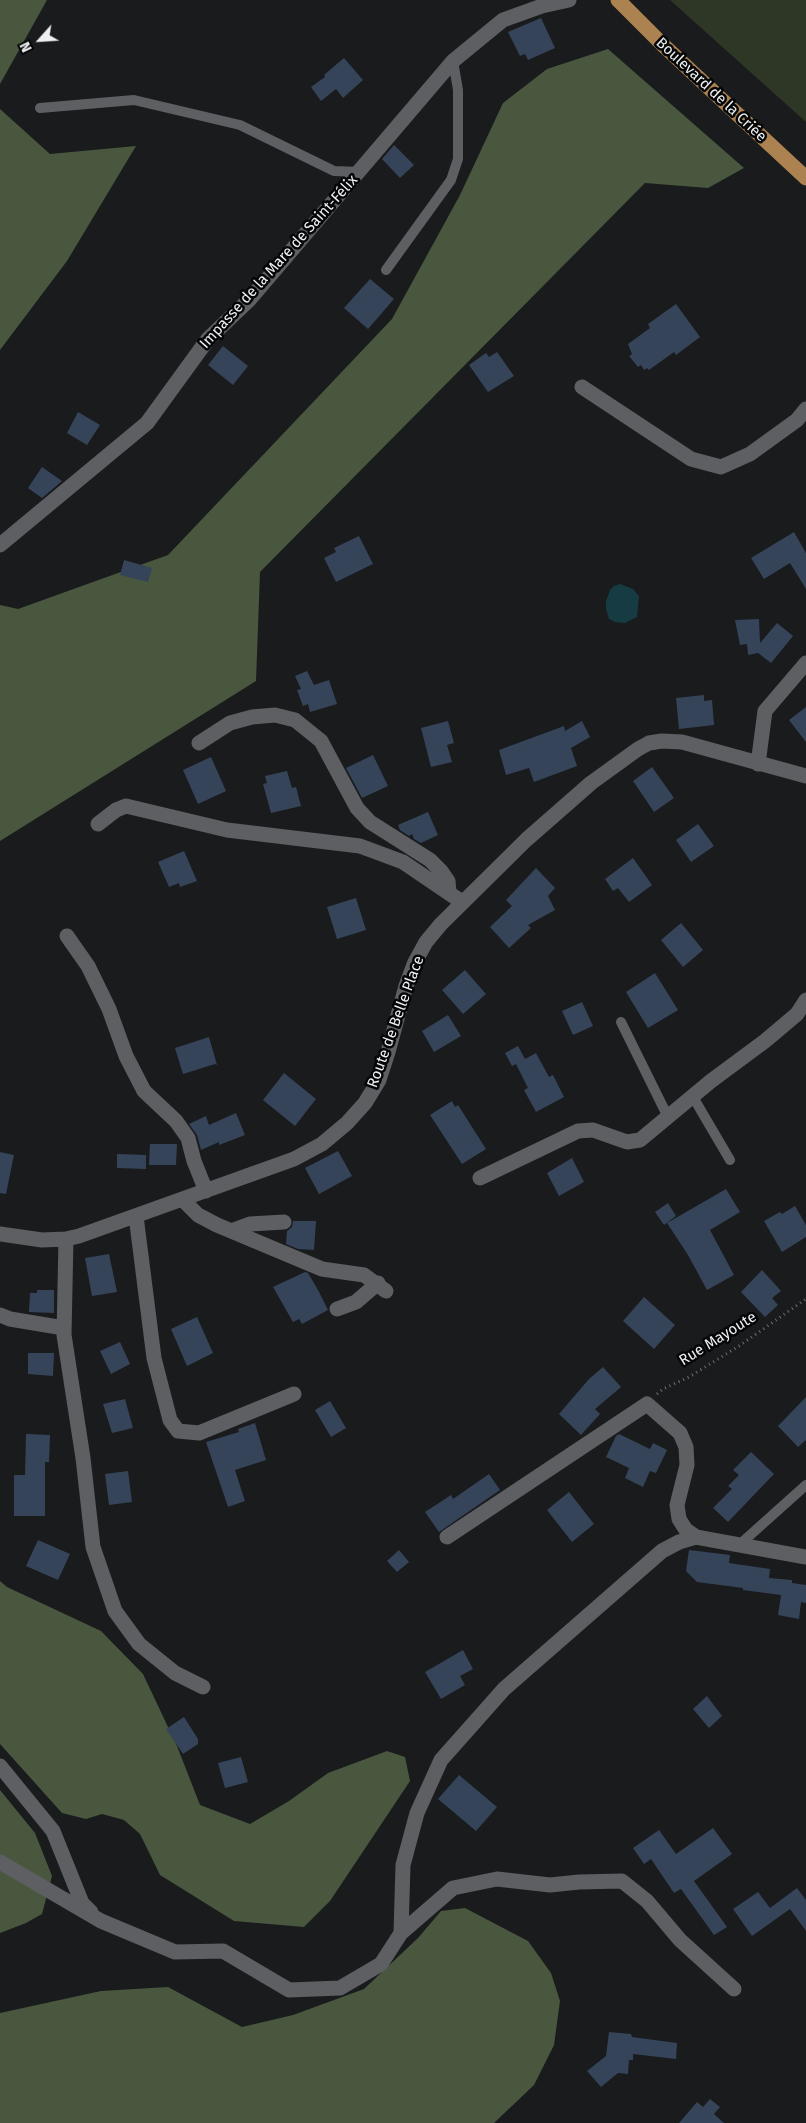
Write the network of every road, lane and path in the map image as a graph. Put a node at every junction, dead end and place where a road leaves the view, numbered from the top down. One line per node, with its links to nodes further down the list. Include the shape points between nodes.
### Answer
1 (569, 0): 3 (street, Impasse de la Mare de Saint-Félix, via 504,20)
2 (618, 0): 6 (main road, Boulevard de la Criée)
3 (453, 61): 5 (street, Impasse de la Mare de Saint-Félix); 7 (lane, via 458,90 458,159 450,180)
4 (40, 108): 5 (lane, via 134,100 240,125 334,171)
5 (360, 172): 10 (street, Impasse de la Mare de Saint-Félix, via 250,299 208,339 147,423)
6 (806, 178)
7 (386, 270)
8 (582, 386): 9 (street, via 691,459 721,467 750,454 797,420)
9 (806, 409)
10 (0, 545)
11 (806, 663): 13 (street, via 765,711)
12 (199, 743): 16 (street, via 230,723 252,717 275,715 295,720 321,741 357,808 370,822 430,860 448,881)
13 (758, 764): 14 (street, Route de Belle Place); 17 (street, Route de Belle Place, via 682,742 662,740 649,744 590,783)
14 (806, 776)
15 (98, 824): 16 (street, via 126,806 227,830 360,846 403,862)
16 (449, 892): 17 (street)
17 (462, 902): 25 (street, Route de Belle Place, via 436,930 415,962 382,1071 366,1103 322,1144 294,1160)
18 (67, 936): 25 (street, via 109,1009 126,1056 144,1091 176,1121 188,1138)
19 (806, 1000): 21 (street, via 797,1014)
20 (620, 1022): 22 (lane)
21 (693, 1097): 22 (street); 23 (lane)
22 (668, 1117): 24 (street, via 640,1140 627,1142 593,1130 578,1131)
23 (730, 1160)
24 (480, 1178)
25 (206, 1191): 26 (street, Route de Belle Place)
26 (183, 1200): 27 (street, Route de Belle Place); 29 (street, via 198,1214)
27 (136, 1216): 31 (street, Route de Belle Place); 36 (street, via 154,1358 170,1420 178,1431 200,1433)
28 (284, 1222): 29 (street, via 250,1224)
29 (231, 1231): 33 (street, via 322,1269 364,1275 382,1287)
30 (0, 1234): 31 (street, Route de Belle Place, via 42,1240)
31 (66, 1239): 35 (street)
32 (806, 1299): 37 (path, Rue Mayoute, via 739,1346 689,1377 663,1388)
33 (337, 1309)
34 (0, 1315): 35 (street)
35 (64, 1328): 45 (street, via 93,1547 115,1610 139,1644 176,1673)
36 (294, 1394)
37 (647, 1404): 39 (street); 40 (street, via 680,1433 686,1447 687,1465 677,1505 679,1519)
38 (806, 1485): 41 (lane)
39 (447, 1537)
40 (696, 1537): 41 (street); 49 (street, via 662,1551 592,1612 504,1689 441,1760 417,1813 403,1865)
41 (738, 1546): 42 (street)
42 (787, 1554): 43 (street); 44 (street)
43 (806, 1558)
44 (806, 1568)
45 (203, 1687)
46 (0, 1766): 48 (street, via 52,1831 82,1904)
47 (0, 1862): 48 (street)
48 (101, 1922): 49 (street, via 175,1952 223,1951 289,1990 340,1988 381,1964)
49 (401, 1933): 50 (street, via 453,1888 498,1879 550,1886 622,1881 647,1901 680,1940)
50 (734, 1989)

